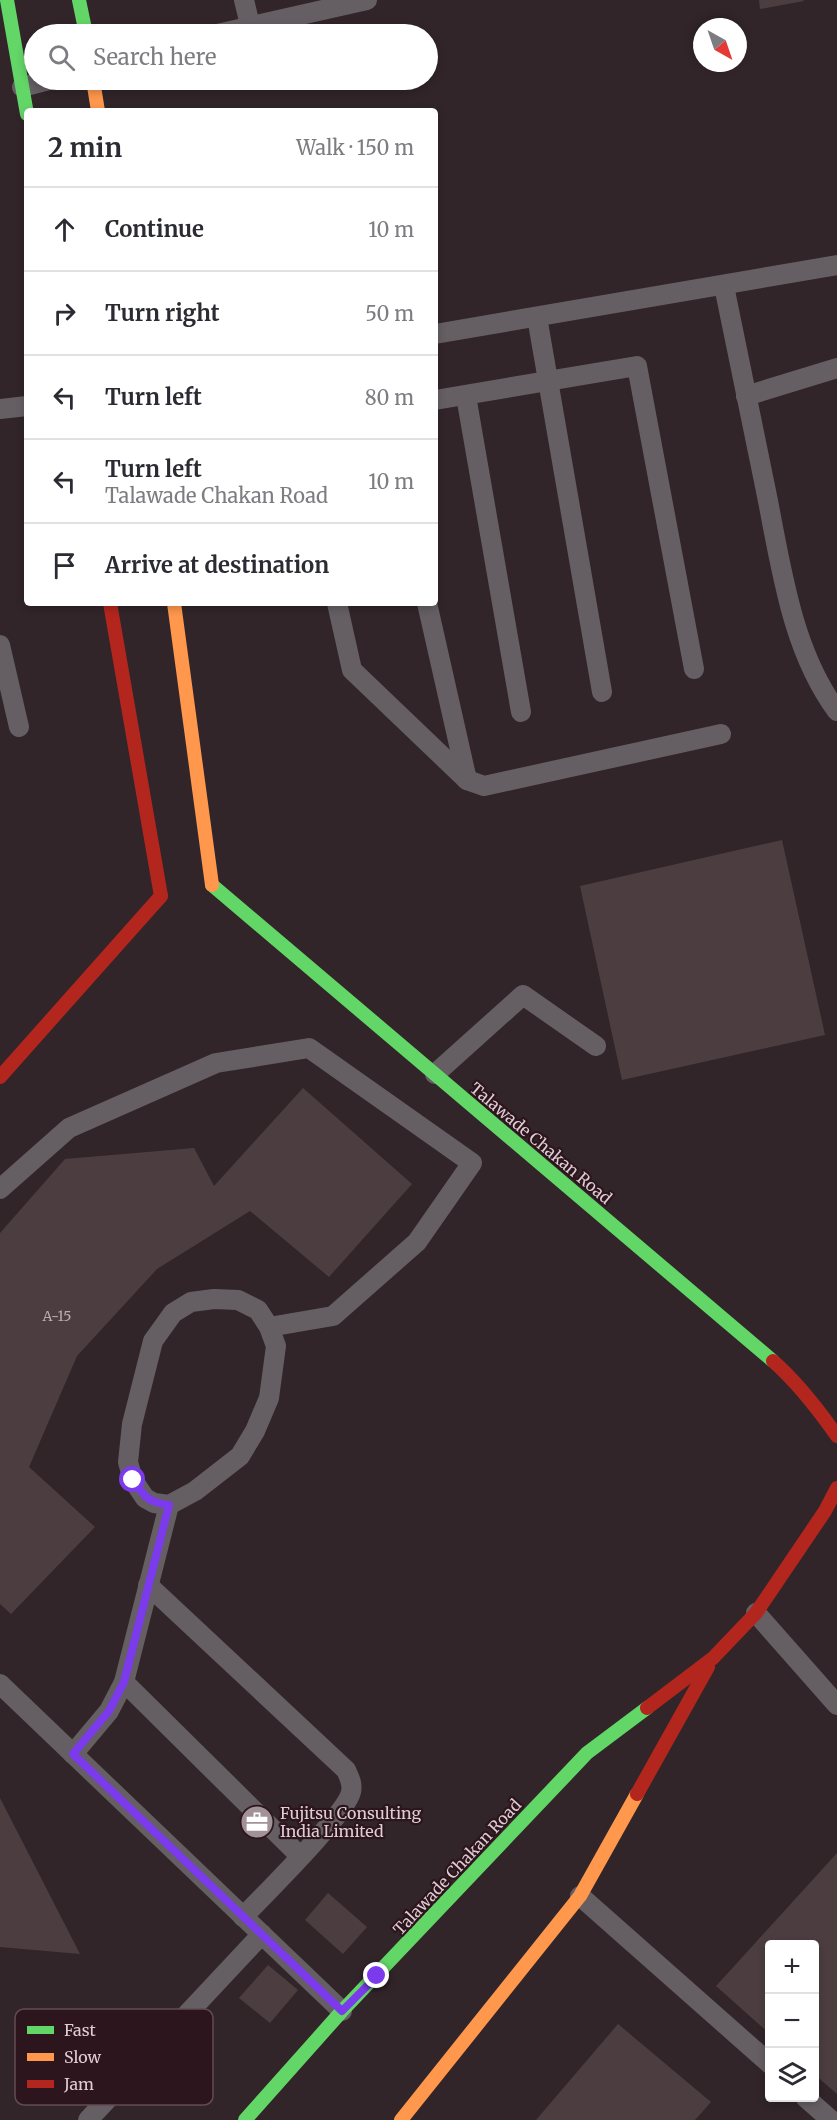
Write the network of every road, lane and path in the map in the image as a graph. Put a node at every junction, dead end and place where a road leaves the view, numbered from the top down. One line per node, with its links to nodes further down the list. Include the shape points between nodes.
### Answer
1 (7, 0): 8 (main road)
2 (79, 0): 5 (main road)
3 (244, 0): 6 (lane)
4 (367, 0): 7 (lane)
5 (84, 24)
6 (250, 24)
7 (255, 24)
8 (8, 44): 9 (main road)
9 (22, 87): 11 (main road)
10 (95, 90): 12 (main road)
11 (26, 108)
12 (98, 108)
13 (837, 265): 14 (lane)
14 (724, 286): 15 (lane); 20 (lane)
15 (537, 317): 16 (lane); 18 (lane)
16 (438, 334)
17 (837, 368): 20 (lane)
18 (548, 380): 19 (lane); 29 (lane, via 637,366); 30 (lane)
19 (466, 396): 21 (lane); 32 (lane)
20 (746, 396): 31 (lane, via 785,584 801,639 824,693)
21 (438, 400)
22 (24, 406): 23 (lane)
23 (0, 409)
24 (111, 606): 38 (main road, via 166,895)
25 (174, 606): 37 (main road, Talawade Chakan Road, via 207,886)
26 (339, 606): 35 (lane, via 352,670)
27 (428, 606): 35 (lane)
28 (0, 645): 33 (lane)
29 (694, 669)
30 (602, 692)
31 (837, 711)
32 (521, 712)
33 (20, 727)
34 (721, 734): 35 (lane, via 484,786)
35 (467, 780)
36 (596, 1046): 37 (lane, via 523,995)
37 (435, 1074): 41 (main road, Talawade Chakan Road, via 786,1372)
38 (0, 1077)
39 (0, 1189): 40 (lane, via 69,1128 216,1063 309,1048 472,1163 417,1242 333,1316)
40 (269, 1327): 43 (lane, via 276,1346 269,1398 255,1431 240,1456 195,1491); 43 (lane, via 258,1310 238,1300 214,1299 191,1302 172,1313 153,1341 132,1424 128,1462 133,1480 145,1498)
41 (837, 1436)
42 (837, 1488): 45 (main road, Talawade Chakan Road)
43 (169, 1505): 44 (lane)
44 (148, 1585): 47 (lane); 51 (lane, via 346,1770 352,1783 351,1794)
45 (756, 1613): 46 (main road, Talawade Chakan Road); 49 (lane)
46 (713, 1658): 52 (main road, Talawade Chakan Road); 56 (main road, Talawade Chakan Road, via 587,1753)
47 (124, 1682): 50 (lane, via 109,1711); 51 (lane)
48 (1, 1688): 50 (lane)
49 (837, 1705)
50 (73, 1754): 53 (lane)
51 (300, 1856): 53 (lane)
52 (580, 1896): 57 (lane); 62 (main road, Talawade Chakan Road)
53 (243, 1917): 54 (lane)
54 (262, 1934): 55 (lane); 56 (lane)
55 (192, 2009)
56 (342, 2011): 61 (main road, Talawade Chakan Road)
57 (765, 2060)
58 (811, 2102): 63 (lane)
59 (102, 2105): 60 (lane)
60 (88, 2120)
61 (245, 2120)
62 (401, 2120)
63 (831, 2120)

